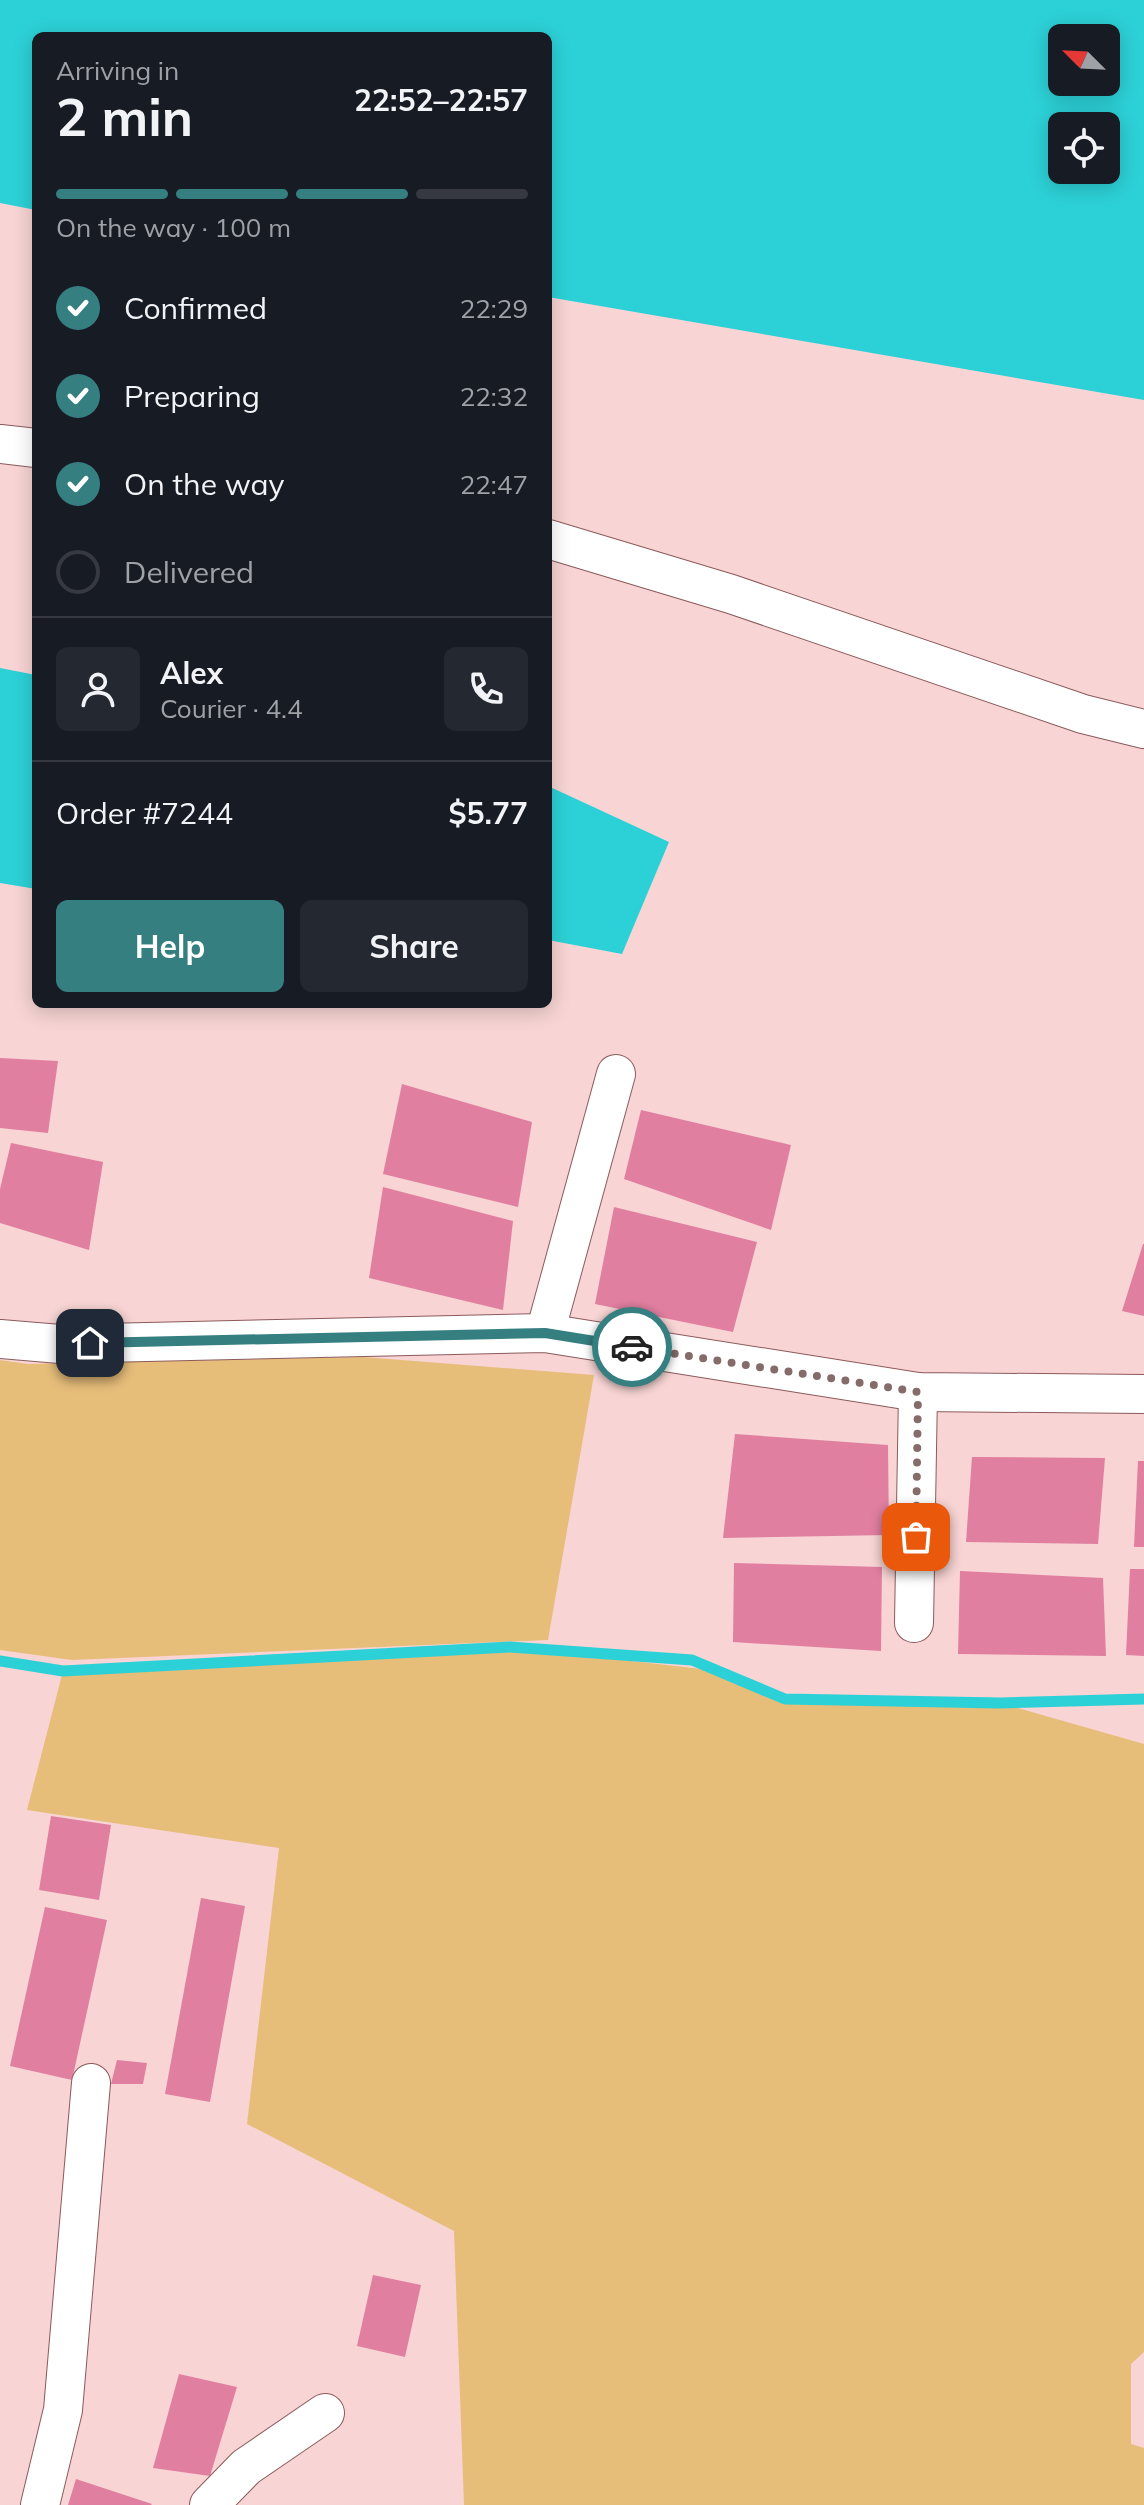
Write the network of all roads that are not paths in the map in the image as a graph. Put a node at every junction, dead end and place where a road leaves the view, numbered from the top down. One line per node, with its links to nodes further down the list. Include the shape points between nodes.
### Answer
1 (0, 444): 2 (street)
2 (32, 448)
3 (552, 540): 4 (street, via 731,594 1083,714)
4 (1144, 729)
5 (616, 1074): 6 (street)
6 (545, 1333): 7 (street, via 60,1344); 8 (street)
7 (0, 1339)
8 (918, 1392): 9 (street); 10 (street)
9 (1144, 1394)
10 (914, 1623)
11 (91, 2083): 13 (street, via 63,2410)
12 (325, 2413): 14 (street, via 246,2467)
13 (40, 2505)
14 (209, 2505)

